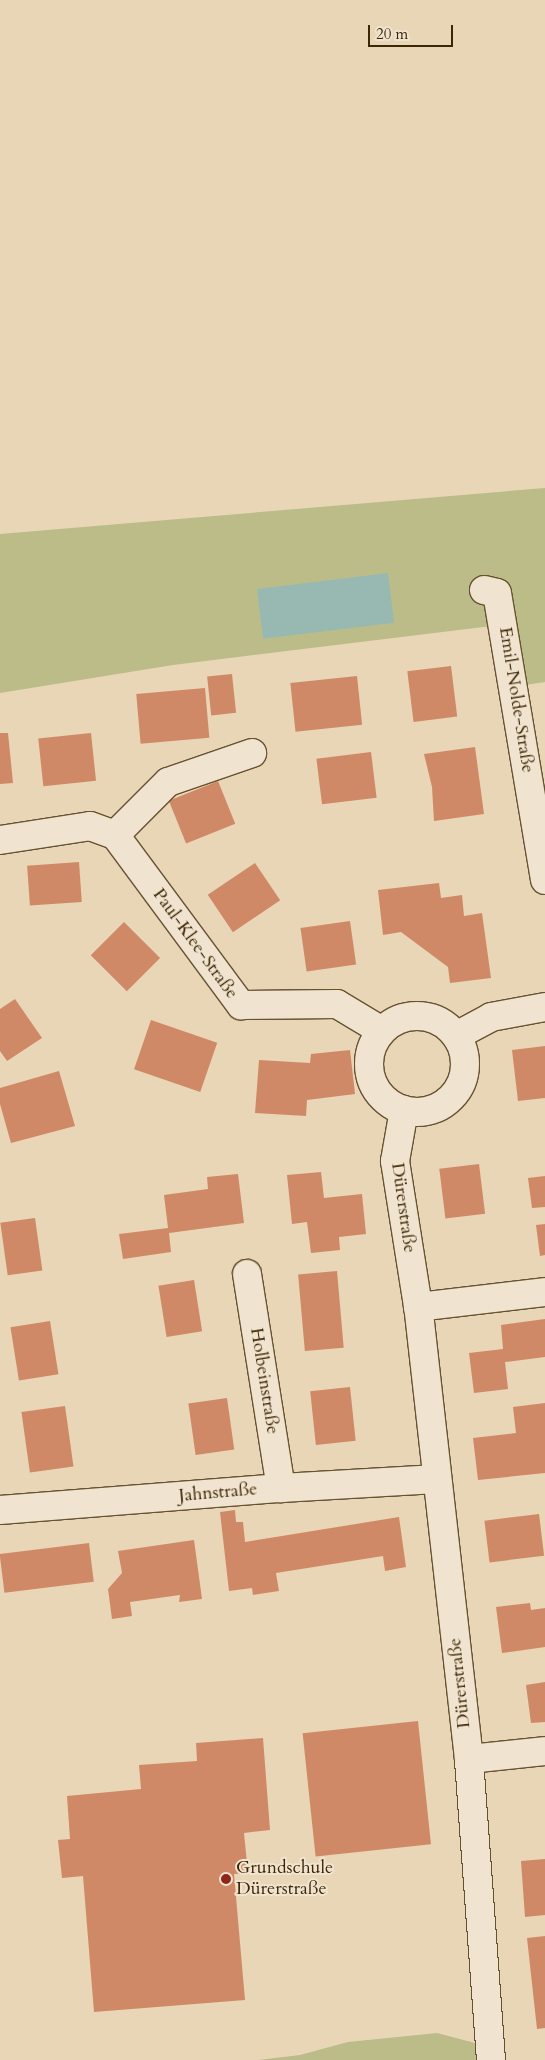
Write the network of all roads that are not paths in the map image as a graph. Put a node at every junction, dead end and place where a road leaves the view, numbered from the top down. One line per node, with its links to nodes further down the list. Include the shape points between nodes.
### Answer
1 (484, 590): 5 (street, Emil-Nolde-Straße, via 497,594)
2 (252, 753): 3 (street, via 168,782)
3 (115, 835): 4 (street, via 90,826); 7 (street, Paul-Klee-Straße, via 241,1005 337,1004)
4 (0, 840)
5 (545, 880)
6 (545, 1007): 8 (street, via 491,1017)
7 (382, 1031): 8 (street, via 396,1021 412,1016 429,1017 444,1024); 9 (street, via 370,1056 373,1084 386,1100)
8 (456, 1036): 9 (street, via 464,1051 465,1068 456,1091 438,1108 421,1112)
9 (404, 1110): 12 (street, Dürerstraße, via 395,1161)
10 (247, 1274): 14 (street, Holbeinstraße)
11 (545, 1292): 12 (street)
12 (418, 1307): 13 (street, Dürerstraße)
13 (437, 1479): 14 (street, Jahnstraße); 17 (street, Dürerstraße)
14 (281, 1488): 15 (street, Jahnstraße)
15 (0, 1510)
16 (545, 1752): 17 (street)
17 (469, 1759): 18 (street, Dürerstraße)
18 (491, 2060)

